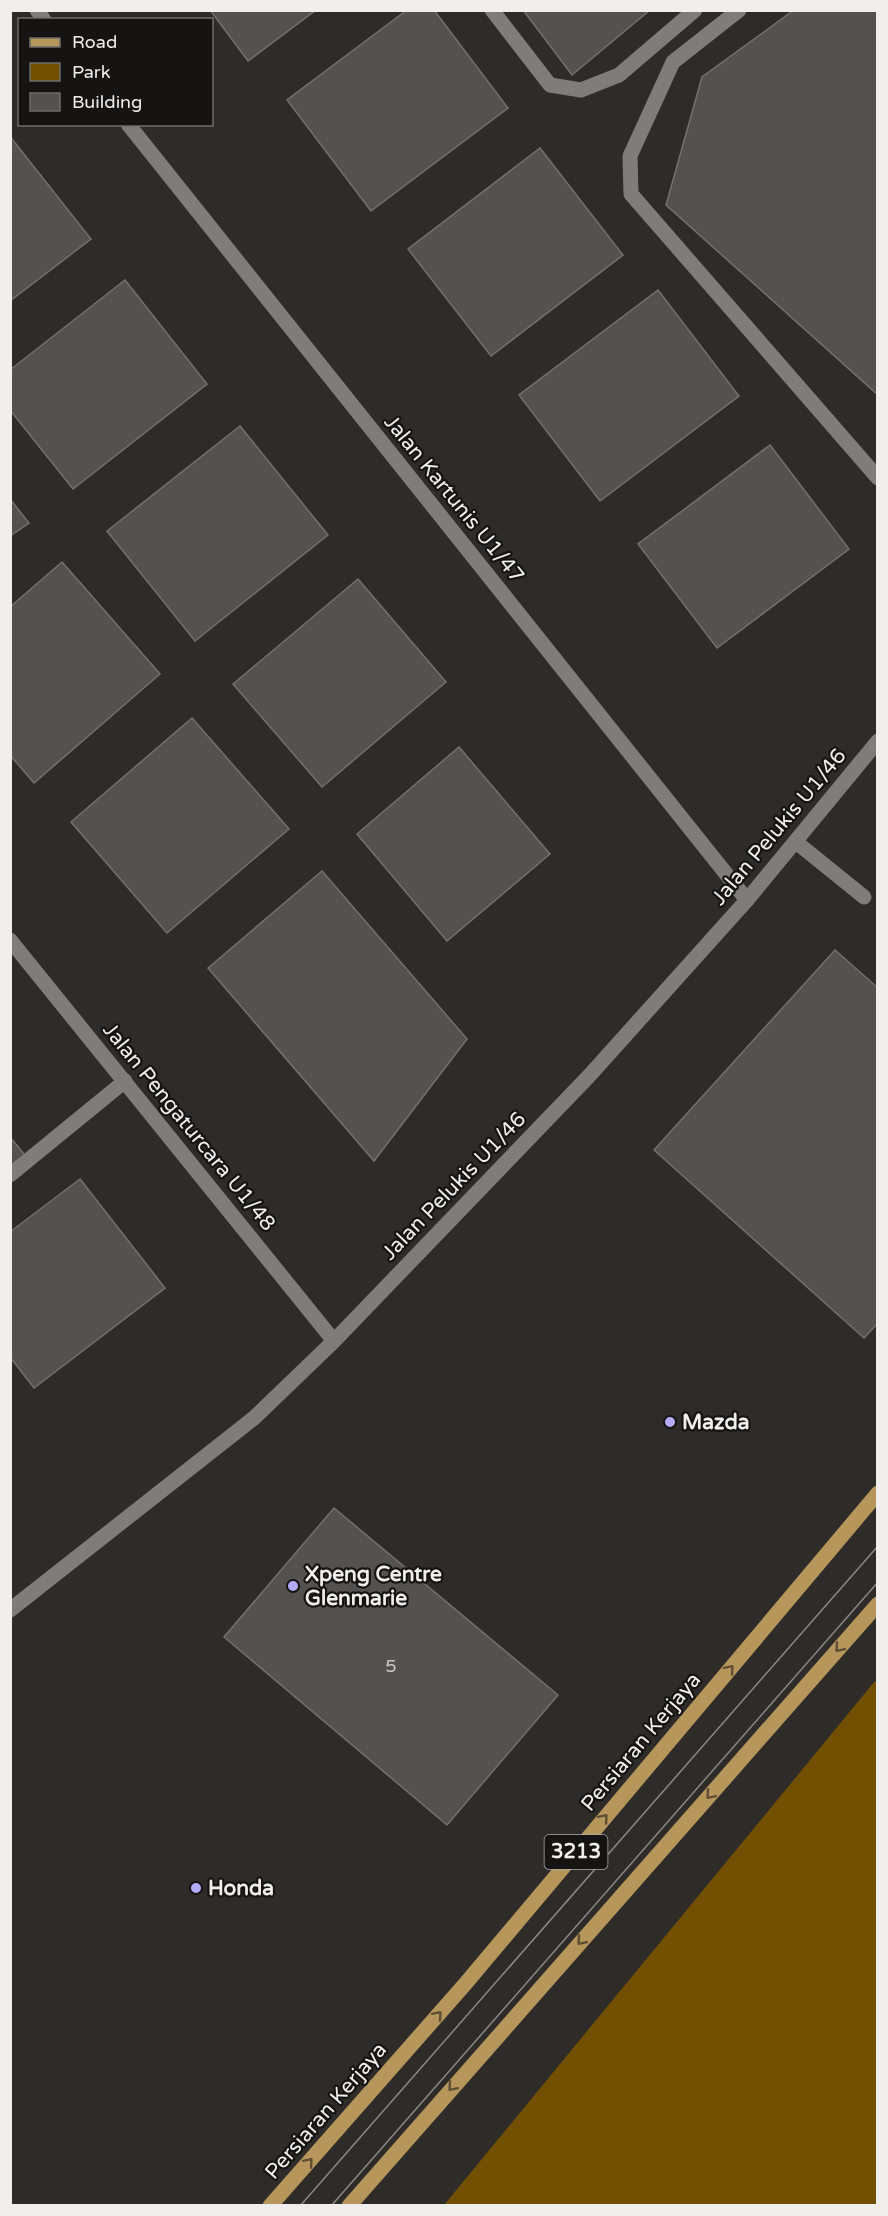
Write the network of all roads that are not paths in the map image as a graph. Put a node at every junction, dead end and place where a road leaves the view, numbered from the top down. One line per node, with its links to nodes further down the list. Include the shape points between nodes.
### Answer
1 (492, 10): 2 (street, via 550,85 581,90 619,75)
2 (695, 10)
3 (739, 10): 5 (street, via 674,62 630,156 632,194)
4 (130, 126): 9 (street, Jalan Kartunis U1/47)
5 (878, 477)
6 (878, 741): 7 (street, Jalan Pelukis U1/46)
7 (796, 842): 8 (street); 9 (street, Jalan Pelukis U1/46)
8 (864, 897)
9 (747, 900): 13 (street, Jalan Pelukis U1/46, via 589,1076)
10 (10, 940): 11 (street, Jalan Pengaturcara U1/48)
11 (125, 1081): 12 (street); 13 (street, Jalan Pengaturcara U1/48)
12 (10, 1175)
13 (334, 1341): 16 (street, Jalan Pelukis U1/46, via 254,1418)
14 (878, 1494): 17 (main road, Persiaran Kerjaya / 3213, one-way to 14, via 466,1983)
15 (878, 1604): 18 (main road, 3213, one-way to 18)
16 (10, 1610)
17 (270, 2205)
18 (349, 2205)

